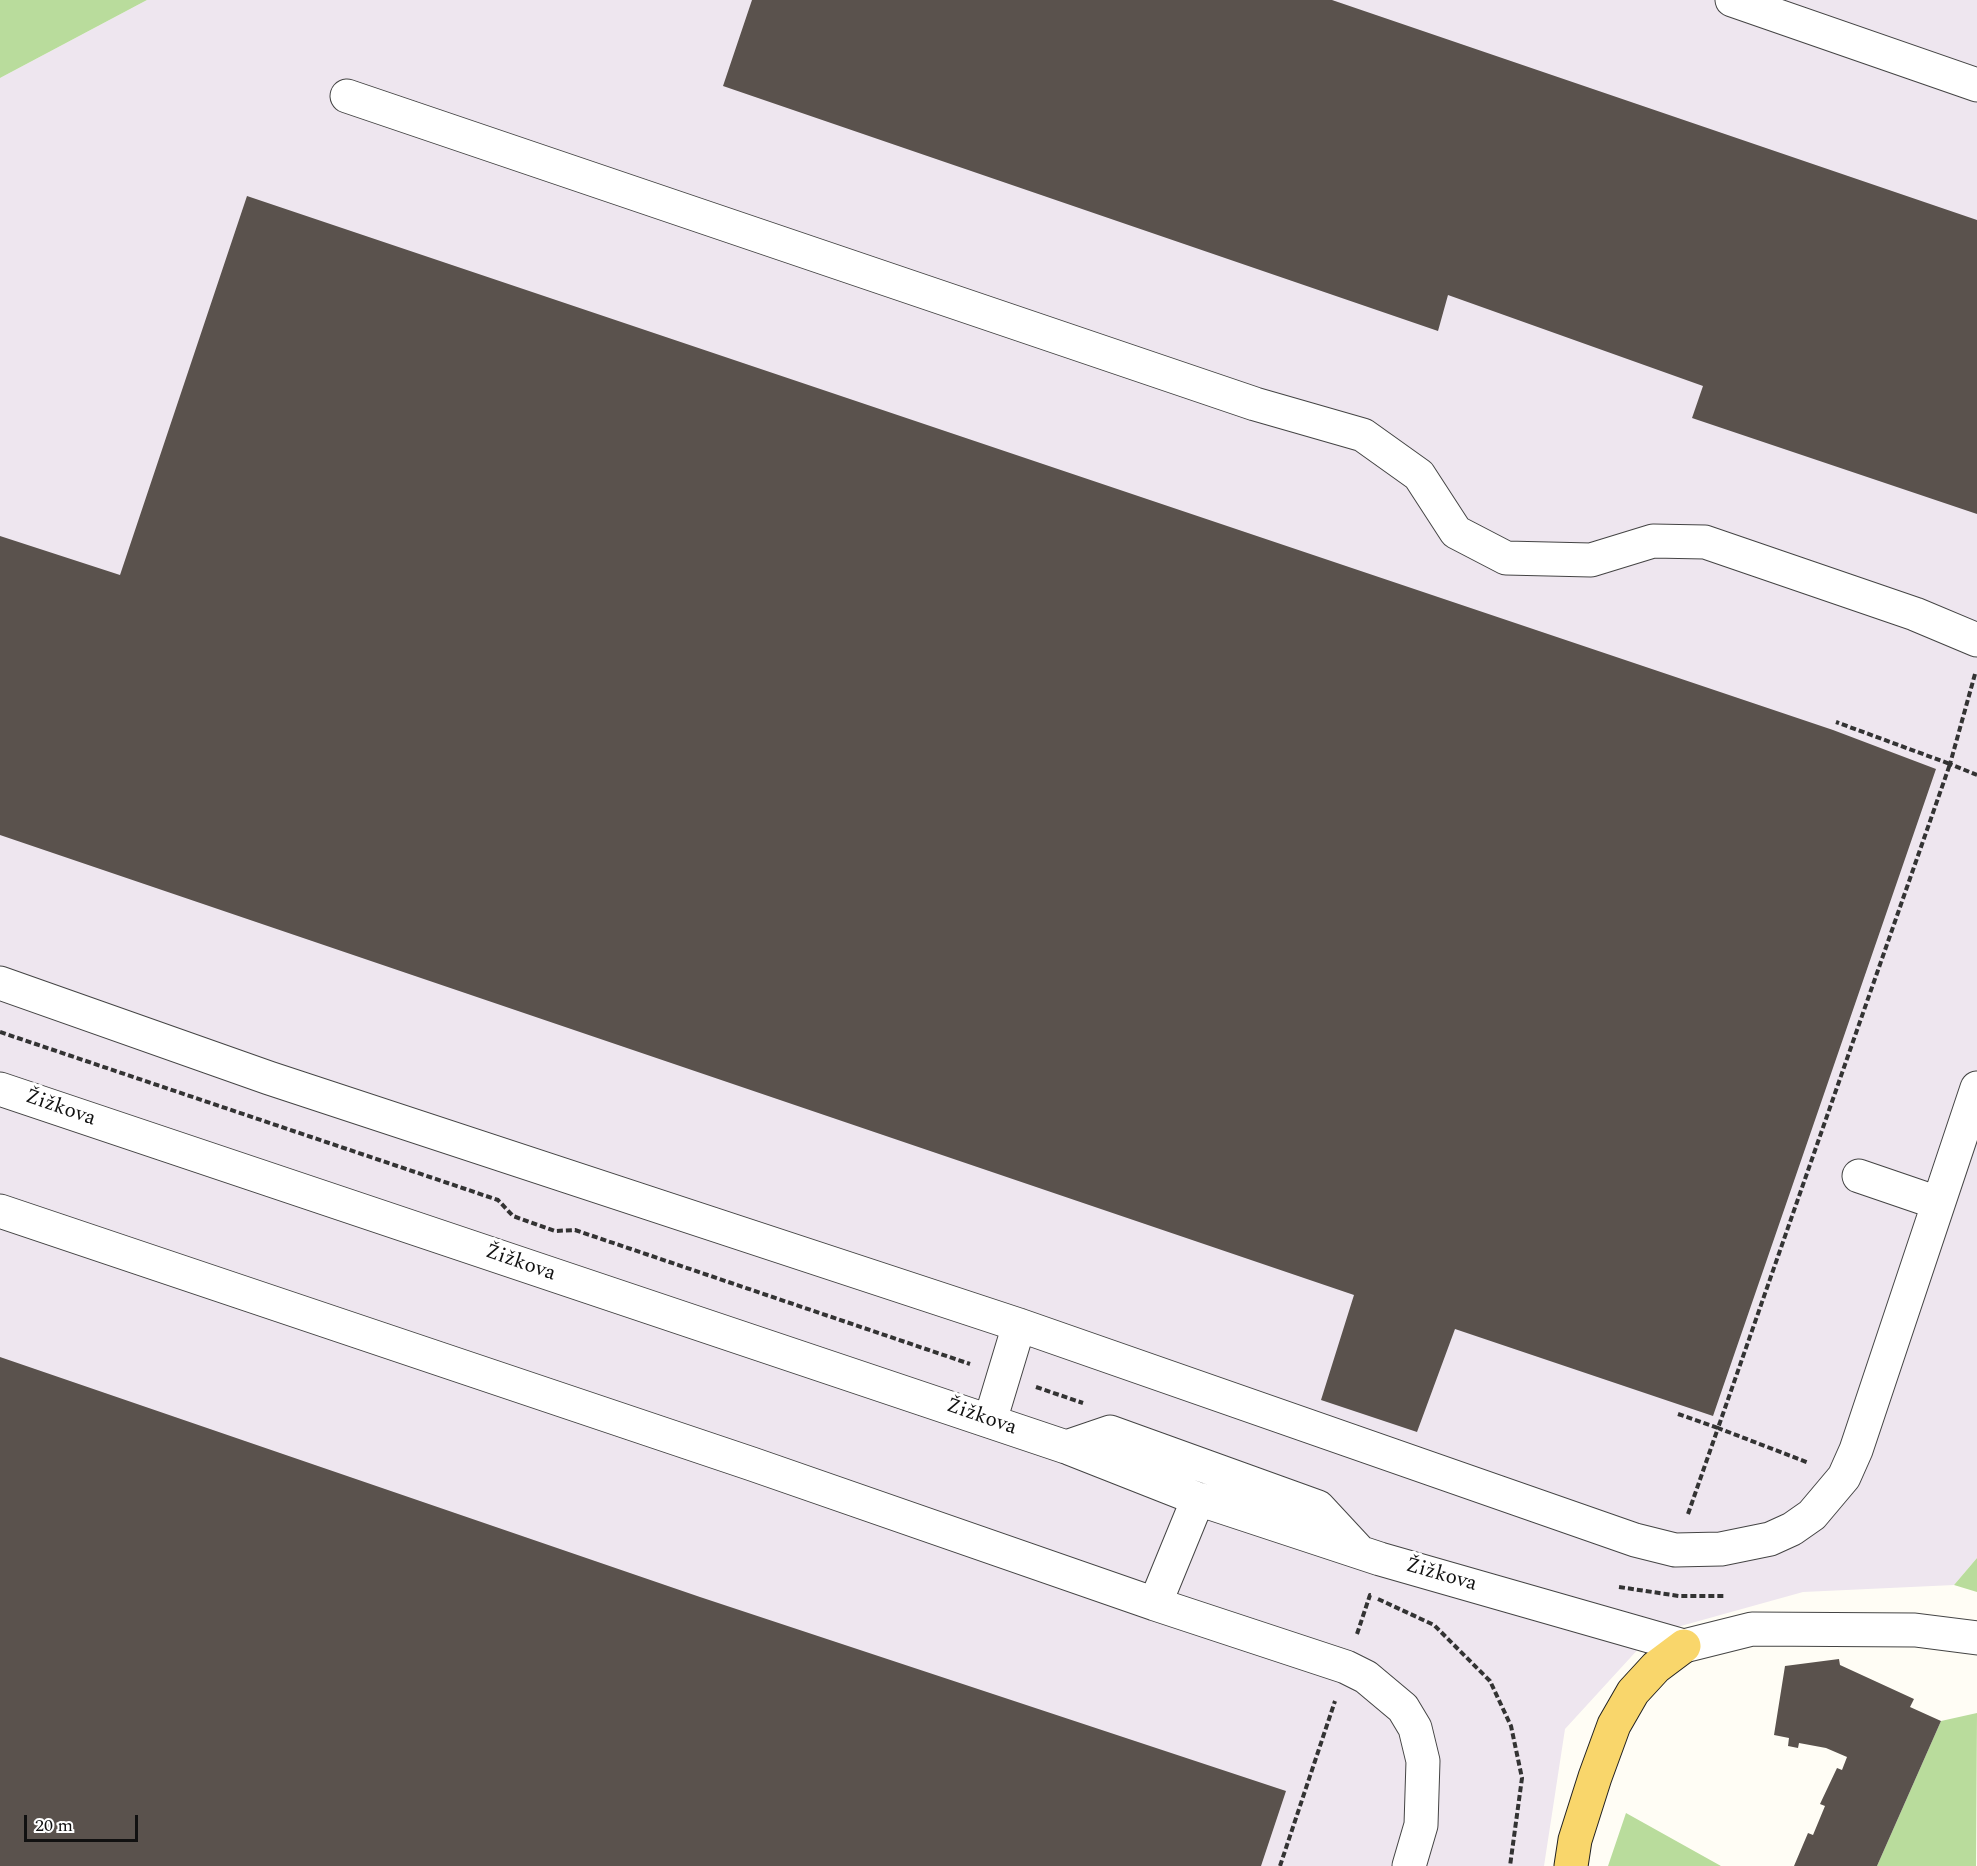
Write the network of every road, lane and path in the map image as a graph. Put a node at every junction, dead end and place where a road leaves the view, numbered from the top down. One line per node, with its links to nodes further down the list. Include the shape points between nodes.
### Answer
1 (1732, 0): 2 (street)
2 (1977, 85)
3 (347, 96): 4 (street, via 1256,404 1363,435 1419,475 1456,532 1506,558 1591,560 1653,541 1705,542 1915,614)
4 (1977, 640)
5 (1977, 666): 7 (path)
6 (1836, 722): 7 (path)
7 (1950, 764): 8 (path); 21 (path)
8 (1977, 775)
9 (0, 984): 16 (street, via 269,1078)
10 (0, 1032): 17 (path, via 498,1200 513,1216 555,1231 575,1230)
11 (1977, 1088): 14 (street)
12 (0, 1089): 20 (street, Žižkova)
13 (1859, 1176): 14 (street)
14 (1938, 1203): 23 (street)
15 (0, 1211): 28 (street)
16 (1019, 1325): 17 (street); 25 (street, via 1635,1540)
17 (1004, 1376): 18 (path); 20 (street)
18 (1094, 1407)
19 (1678, 1414): 21 (path)
20 (990, 1421): 22 (street, Žižkova)
21 (1718, 1428): 23 (path); 25 (path)
22 (1066, 1447): 24 (street, Žižkova); 26 (street, via 1110,1432 1318,1507)
23 (1844, 1477): 25 (street, via 1812,1515 1777,1535 1721,1549)
24 (1198, 1499): 26 (street, Žižkova); 28 (street)
25 (1676, 1550): 27 (path)
26 (1360, 1552): 30 (street, Žižkova)
27 (1661, 1594)
28 (1155, 1604): 31 (street)
29 (1977, 1638): 30 (street, via 1916,1630 1752,1629)
30 (1684, 1646): 35 (main road, via 1656,1667 1633,1692 1614,1725 1591,1787)
31 (1346, 1667): 32 (path); 33 (street, via 1387,1693 1403,1708 1415,1728 1422,1761 1421,1825); 34 (path, via 1370,1594 1434,1625 1490,1681 1510,1726 1522,1778)
32 (1280, 1866)
33 (1409, 1866)
34 (1510, 1866)
35 (1571, 1866)

